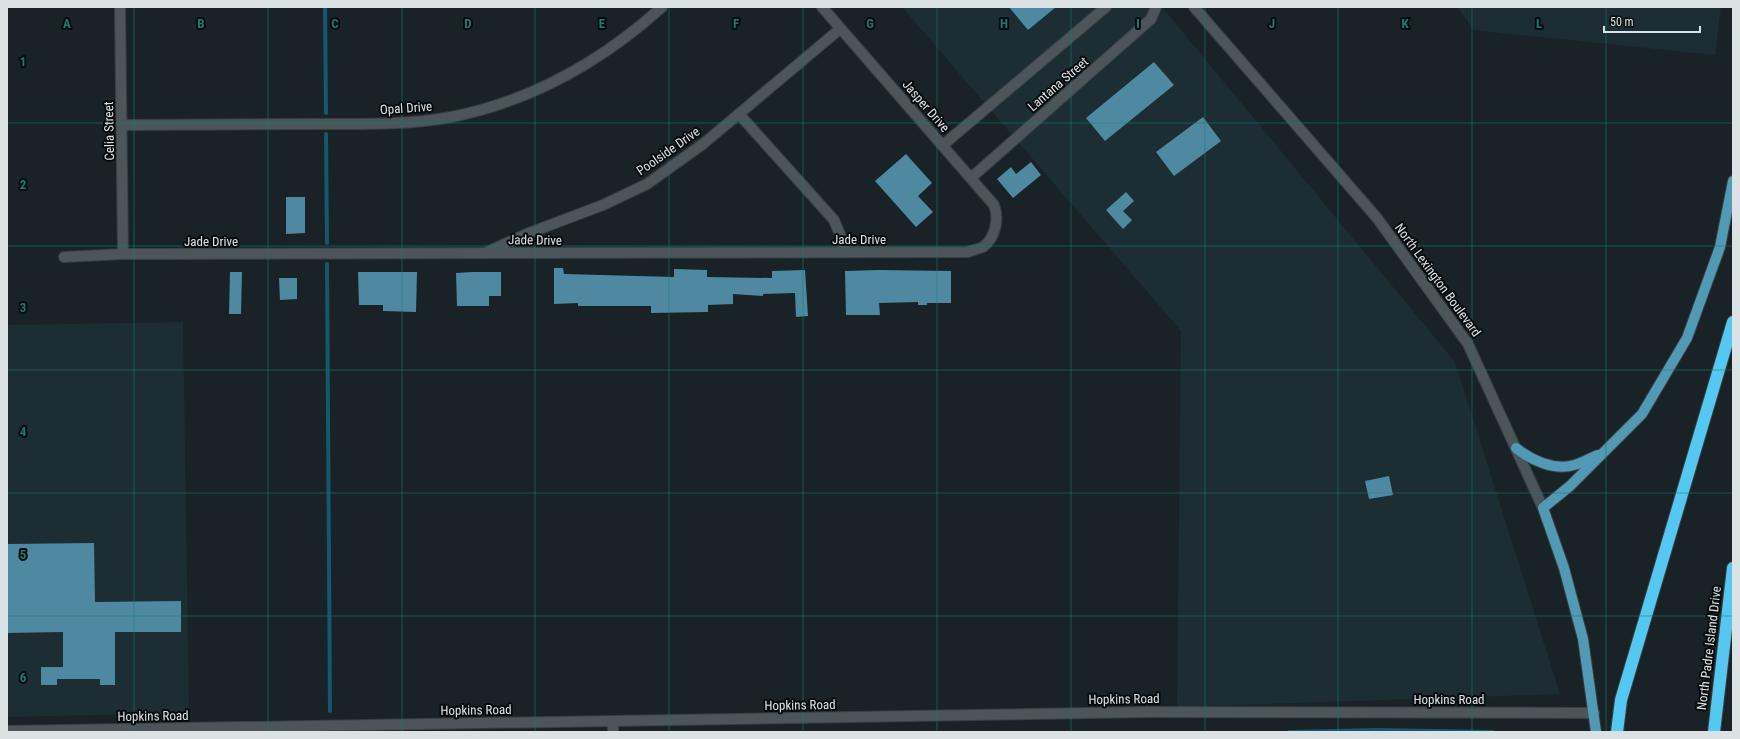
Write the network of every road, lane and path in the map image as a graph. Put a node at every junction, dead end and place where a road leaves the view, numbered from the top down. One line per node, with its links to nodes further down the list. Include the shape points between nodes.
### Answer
1 (120, 7): 9 (street, Celia Street)
2 (662, 7): 9 (street, Opal Drive, via 592,62 545,87 499,105 450,118 384,124)
3 (822, 7): 7 (street, Jasper Drive)
4 (1106, 7): 10 (street)
5 (1156, 7): 11 (street, Lantana Street, via 1151,19)
6 (1194, 7): 19 (street, North Lexington Boulevard, via 1386,231 1468,344)
7 (840, 29): 8 (street, Poolside Drive); 10 (street, Jasper Drive)
8 (739, 114): 14 (street, via 834,220); 15 (street, Poolside Drive, via 703,144 647,184 603,205 529,232)
9 (122, 125): 16 (street, Celia Street)
10 (943, 145): 11 (street, Jasper Drive)
11 (972, 177): 13 (street, Jasper Drive, via 994,204 997,214)
12 (1733, 181): 20 (main road, via 1720,247 1687,338 1642,414)
13 (995, 228): 14 (street, Jade Drive, via 990,239 982,247 968,252)
14 (847, 252): 15 (street, Jade Drive)
15 (485, 253): 16 (street, Jade Drive)
16 (123, 254): 17 (street, Jade Drive)
17 (64, 257)
18 (1733, 322): 28 (highway, via 1621,700)
19 (1516, 448): 20 (main road, via 1526,456 1557,466 1573,466); 21 (street, North Lexington Boulevard)
20 (1603, 453): 21 (main road, via 1570,486)
21 (1542, 508): 23 (main road, North Lexington Boulevard, via 1564,568 1583,639)
22 (1733, 568): 29 (highway, North Padre Island Drive)
23 (1594, 713): 24 (street, Hopkins Road, via 1147,712); 27 (main road, North Lexington Boulevard)
24 (613, 721): 25 (street, Hopkins Road); 26 (street)
25 (7, 731)
26 (613, 732)
27 (1596, 732)
28 (1617, 732)
29 (1714, 732)

